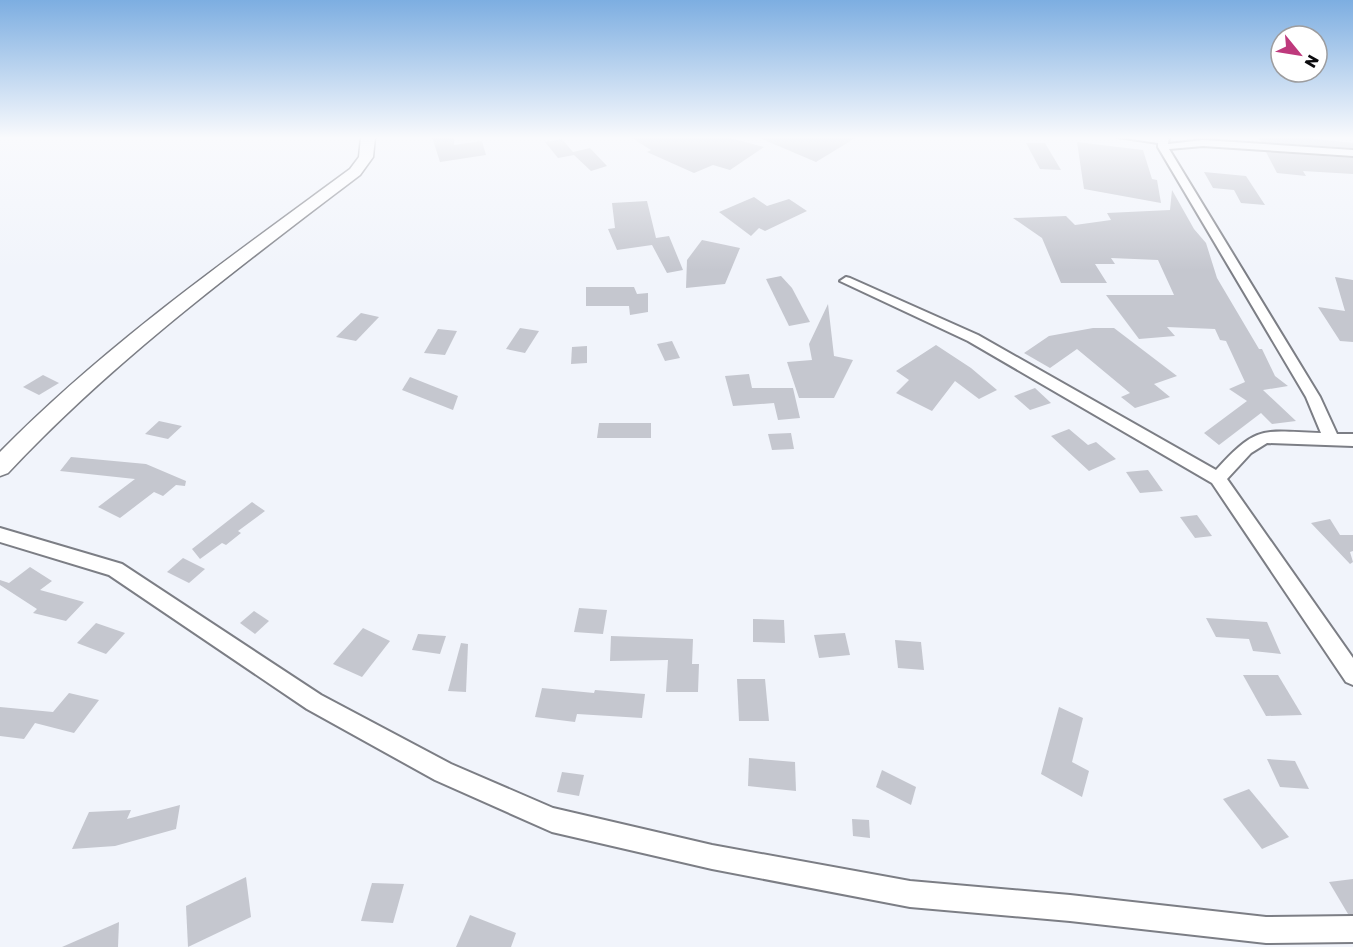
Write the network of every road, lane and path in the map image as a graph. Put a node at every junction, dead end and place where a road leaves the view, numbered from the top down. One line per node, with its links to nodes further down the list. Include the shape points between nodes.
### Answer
1 (343, 181): 6 (street, via 180,304 43,422)
2 (1186, 181): 4 (street, via 1313,397)
3 (846, 281): 7 (street, via 973,338)
4 (1330, 439): 5 (street); 7 (street, via 1264,437 1245,449)
5 (1353, 440)
6 (0, 467)
7 (1218, 479): 9 (street)
8 (0, 535): 10 (street, via 115,569 314,702 443,772 552,819 712,857 910,894 1266,930)
9 (1353, 675)
10 (1353, 929)

